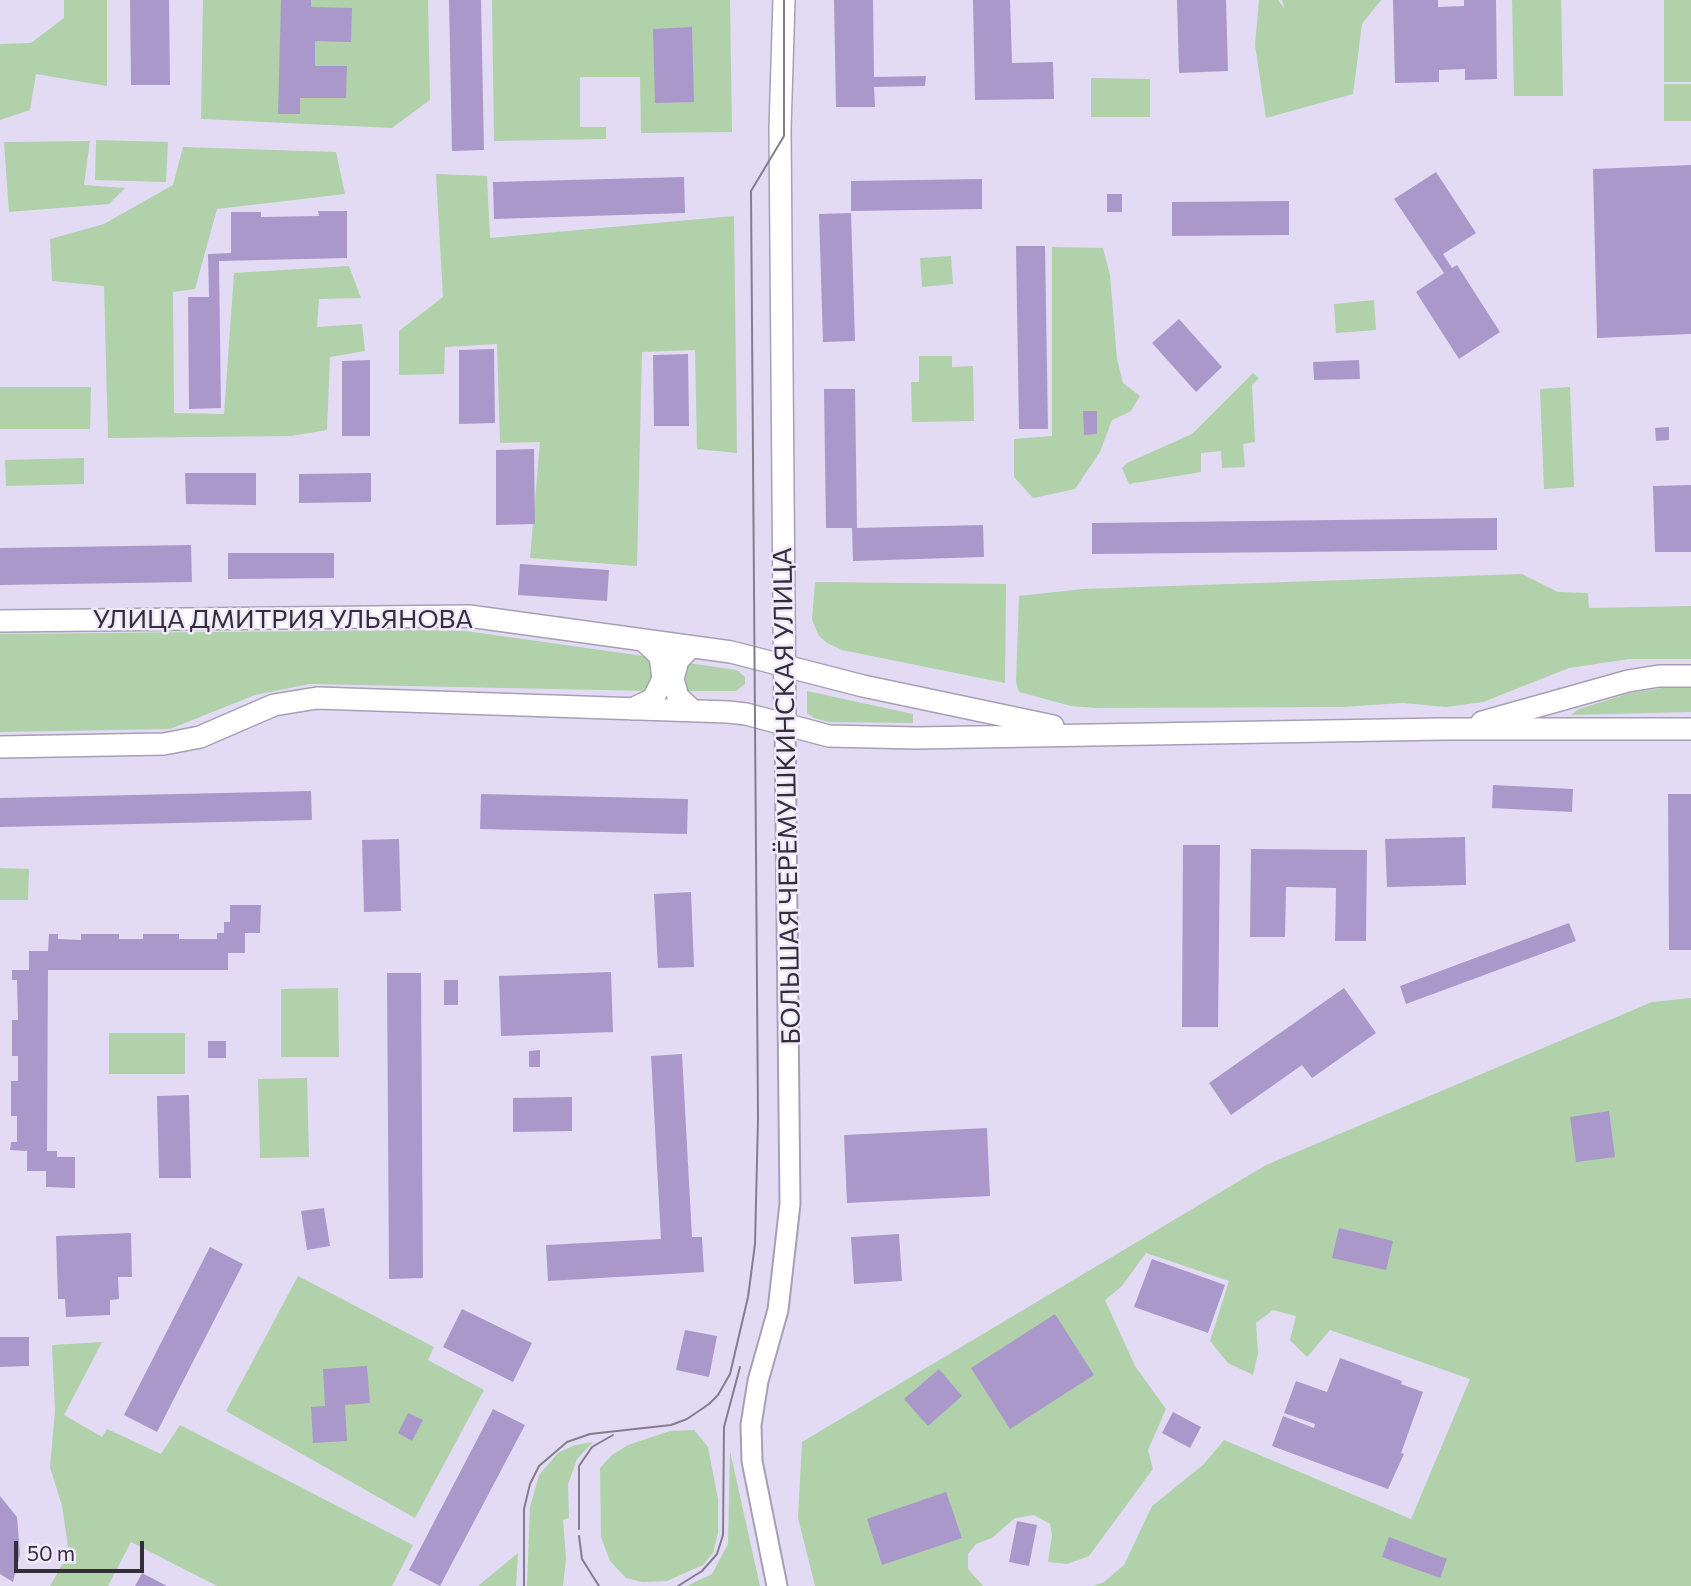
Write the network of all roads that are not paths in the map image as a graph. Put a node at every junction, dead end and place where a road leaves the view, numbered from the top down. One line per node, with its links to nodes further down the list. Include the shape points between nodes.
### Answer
1 (783, 0): 5 (main road, БОЛЬШАЯ ЧЕРЁМУШКИНСКАЯ УЛИЦА)
2 (0, 621): 3 (main road, УЛИЦА ДМИТРИЯ УЛЬЯНОВА, via 451,615)
3 (644, 641): 4 (main road, УЛИЦА ДМИТРИЯ УЛЬЯНОВА); 7 (main road, via 660,656 663,679 653,699)
4 (691, 647): 5 (main road, УЛИЦА ДМИТРИЯ УЛЬЯНОВА); 8 (main road, via 678,660 673,679 678,697)
5 (785, 665): 9 (main road, БОЛЬШАЯ ЧЕРЁМУШКИНСКАЯ УЛИЦА); 12 (main road, УЛИЦА ДМИТРИЯ УЛЬЯНОВА, via 863,686)
6 (1691, 676): 10 (main road, УЛИЦА ДМИТРИЯ УЛЬЯНОВА, via 1628,681)
7 (632, 709): 8 (main road, УЛИЦА ДМИТРИЯ УЛЬЯНОВА); 13 (main road, УЛИЦА ДМИТРИЯ УЛЬЯНОВА, via 317,698 274,705 201,737 164,744)
8 (692, 710): 9 (main road, УЛИЦА ДМИТРИЯ УЛЬЯНОВА, via 746,714)
9 (785, 726): 12 (main road, УЛИЦА ДМИТРИЯ УЛЬЯНОВА, via 854,736); 14 (street, БОЛЬШАЯ ЧЕРЁМУШКИНСКАЯ УЛИЦА, via 790,1205 780,1300 751,1425 752,1461)
10 (1443, 729): 11 (main road, УЛИЦА ДМИТРИЯ УЛЬЯНОВА); 12 (main road, УЛИЦА ДМИТРИЯ УЛЬЯНОВА)
11 (1691, 729)
12 (1100, 734)
13 (0, 747)
14 (778, 1586)

